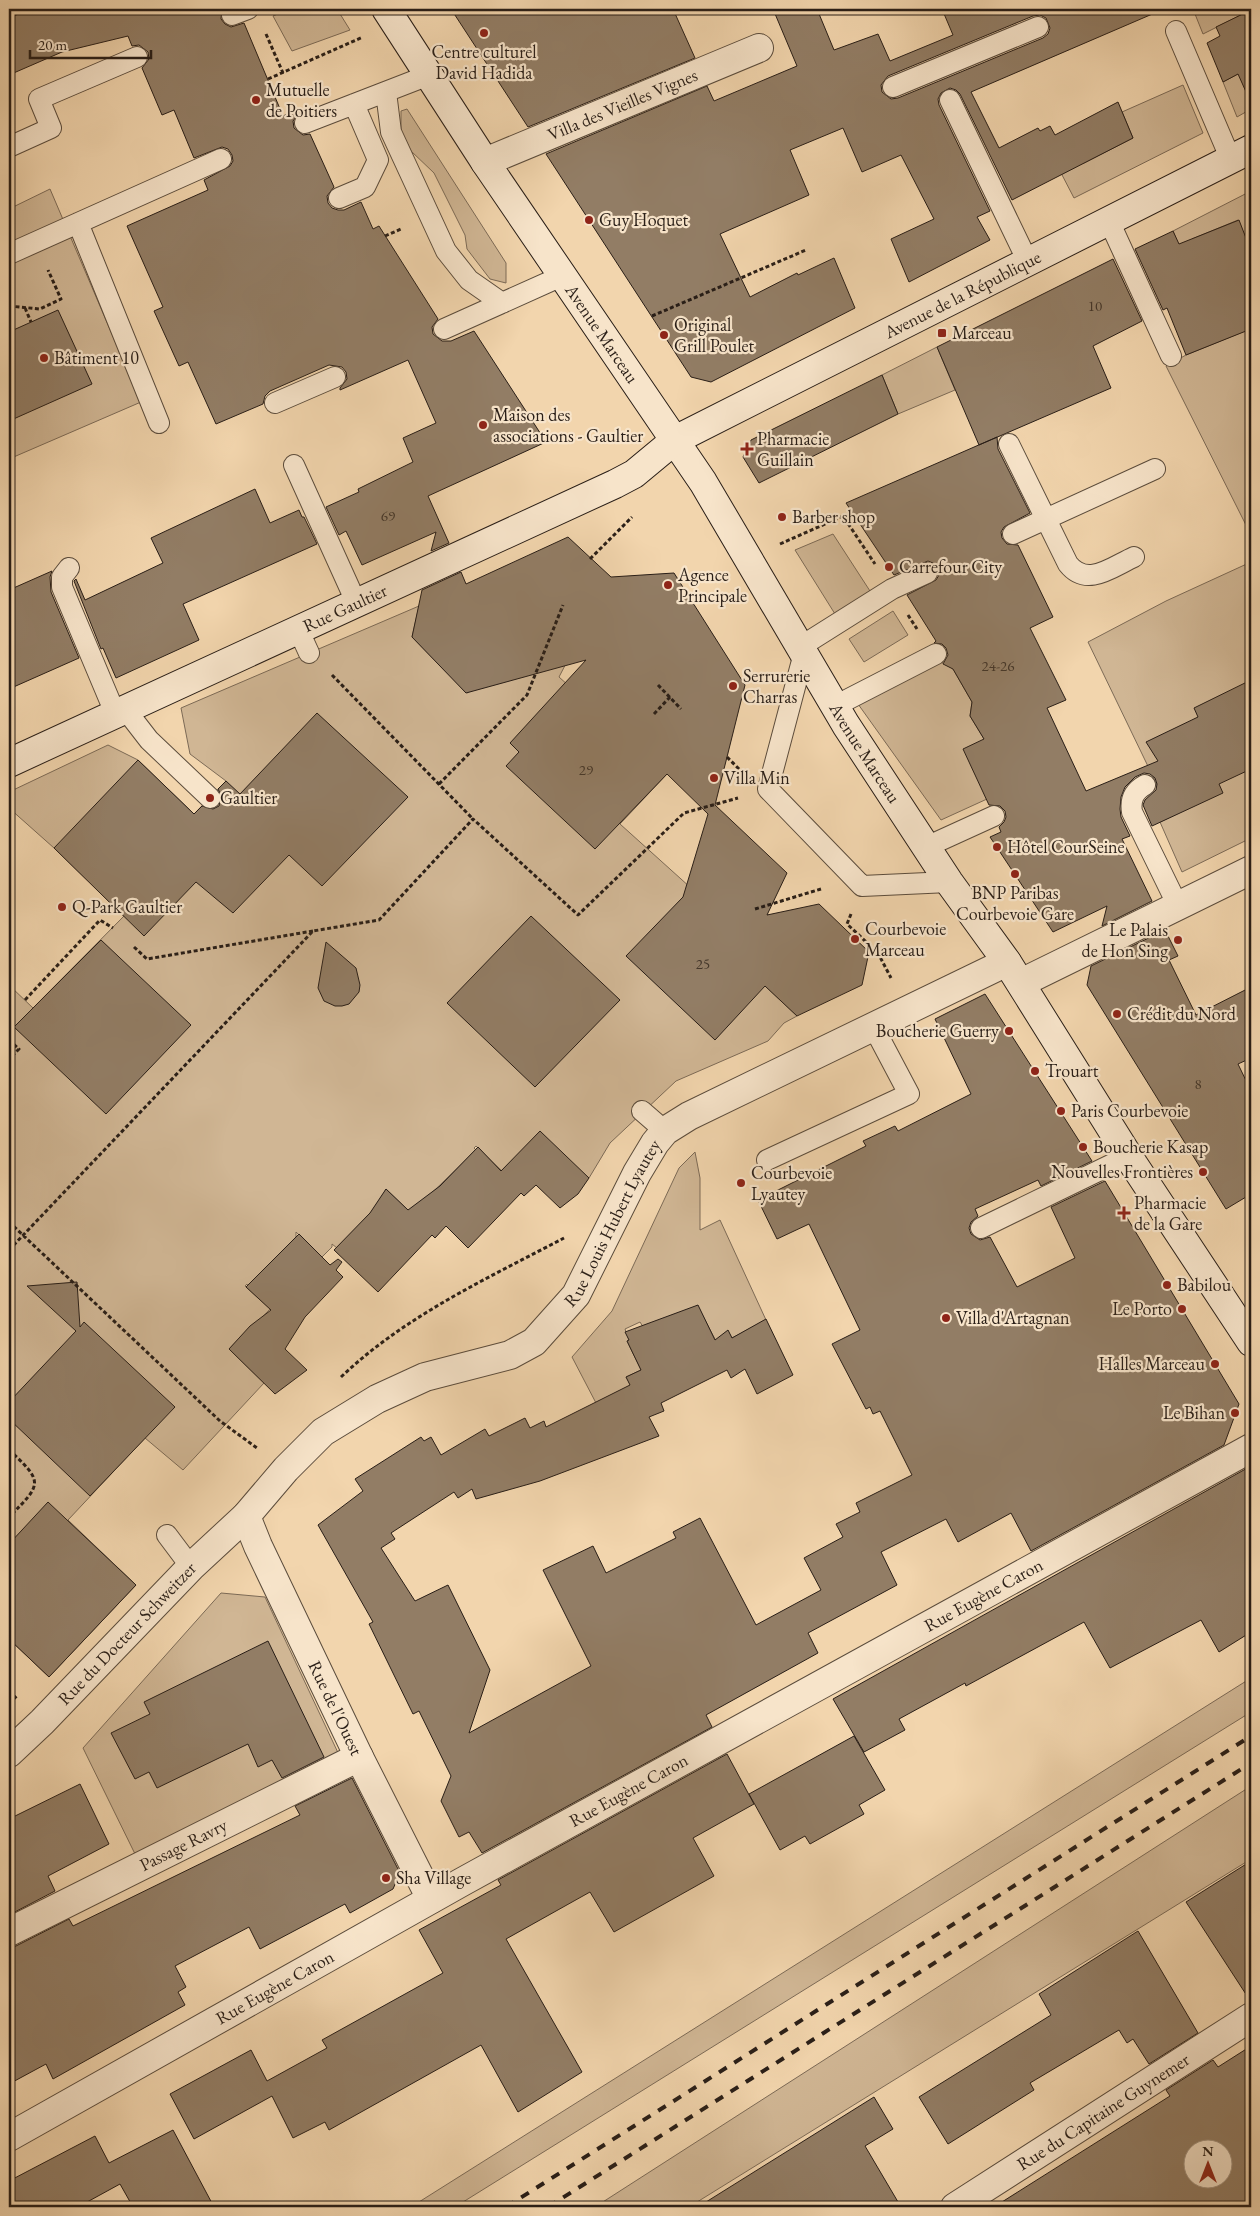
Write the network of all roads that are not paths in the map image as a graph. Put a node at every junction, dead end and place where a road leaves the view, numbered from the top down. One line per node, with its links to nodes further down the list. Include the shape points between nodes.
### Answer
1 (391, 16): 6 (street, Avenue Marceau)
2 (1038, 27): 7 (lane, via 937,75)
3 (1176, 31): 13 (lane)
4 (759, 48): 15 (street, Villa des Vieilles Vignes)
5 (137, 56): 12 (lane, via 39,99 51,128)
6 (429, 76): 8 (lane); 15 (street, Avenue Marceau)
7 (893, 87)
8 (386, 92): 10 (lane); 22 (lane, via 391,132 446,251 469,280)
9 (950, 100): 20 (lane)
10 (354, 104): 11 (lane); 16 (lane, via 378,160 364,188)
11 (305, 123)
12 (9, 147)
13 (1241, 155): 17 (street, Avenue de la République)
14 (221, 159): 18 (lane)
15 (485, 162): 21 (street, Avenue Marceau)
16 (339, 198)
17 (1109, 221): 20 (street, Avenue de la République); 24 (lane)
18 (78, 223): 19 (lane); 27 (lane)
19 (9, 254)
20 (1028, 262): 28 (street, Avenue de la République)
21 (562, 276): 22 (lane); 28 (street, Avenue Marceau)
22 (502, 304): 23 (lane)
23 (444, 329)
24 (1171, 356)
25 (335, 377): 26 (lane)
26 (275, 403)
27 (160, 423)
28 (674, 440): 37 (street, Rue Gaultier, via 634,474 615,484); 39 (street, Avenue Marceau, via 703,482)
29 (1009, 444): 32 (lane)
30 (294, 465): 37 (lane)
31 (1155, 470): 32 (lane)
32 (1046, 519): 33 (lane); 34 (lane, via 1074,572 1091,576)
33 (1013, 534)
34 (1134, 557)
35 (69, 568): 43 (lane, via 62,577 62,587)
36 (927, 573): 39 (lane, via 892,589)
37 (356, 602): 38 (street, Rue Gaultier)
38 (298, 629): 40 (lane); 43 (street, Rue Gaultier)
39 (802, 650): 42 (street, Avenue Marceau); 50 (lane, via 768,789 862,886)
40 (309, 653)
41 (936, 654): 42 (lane)
42 (835, 706): 48 (street, Avenue Marceau)
43 (120, 711): 44 (street, Rue Gaultier); 46 (lane)
44 (9, 763)
45 (1145, 785): 51 (lane, via 1133,796 1132,812)
46 (210, 798)
47 (994, 816): 48 (lane)
48 (926, 847): 50 (street, Avenue Marceau)
49 (1251, 870): 51 (street, Rue Louis Hubert Lyautey)
50 (950, 882): 52 (street, Avenue Marceau)
51 (1178, 906): 52 (street, Rue Louis Hubert Lyautey)
52 (1014, 972): 53 (street, Rue Louis Hubert Lyautey); 56 (street, Avenue Marceau)
53 (873, 1026): 55 (street, Rue Louis Hubert Lyautey, via 689,1116); 57 (lane, via 909,1094)
54 (642, 1111): 55 (lane)
55 (665, 1131): 61 (street, Rue Louis Hubert Lyautey, via 637,1173 576,1295 534,1342 510,1355 425,1377 376,1399 323,1432)
56 (1129, 1156): 58 (lane); 59 (street, Avenue Marceau)
57 (767, 1160)
58 (981, 1228)
59 (1251, 1342)
60 (1251, 1448): 66 (street, Rue Eugène Caron)
61 (246, 1516): 63 (street, Rue du Docteur Schweitzer); 65 (street, Rue de l'Ouest)
62 (167, 1535): 63 (lane)
63 (191, 1567): 64 (street, Rue du Docteur Schweitzer)
64 (9, 1753)
65 (359, 1757): 66 (street, Rue de l'Ouest); 67 (street, Passage Ravry)
66 (431, 1899): 69 (street, Rue Eugène Caron)
67 (9, 1932)
68 (1251, 2017): 70 (street, Rue du Capitaine Guynemer)
69 (9, 2137)
70 (955, 2207)

